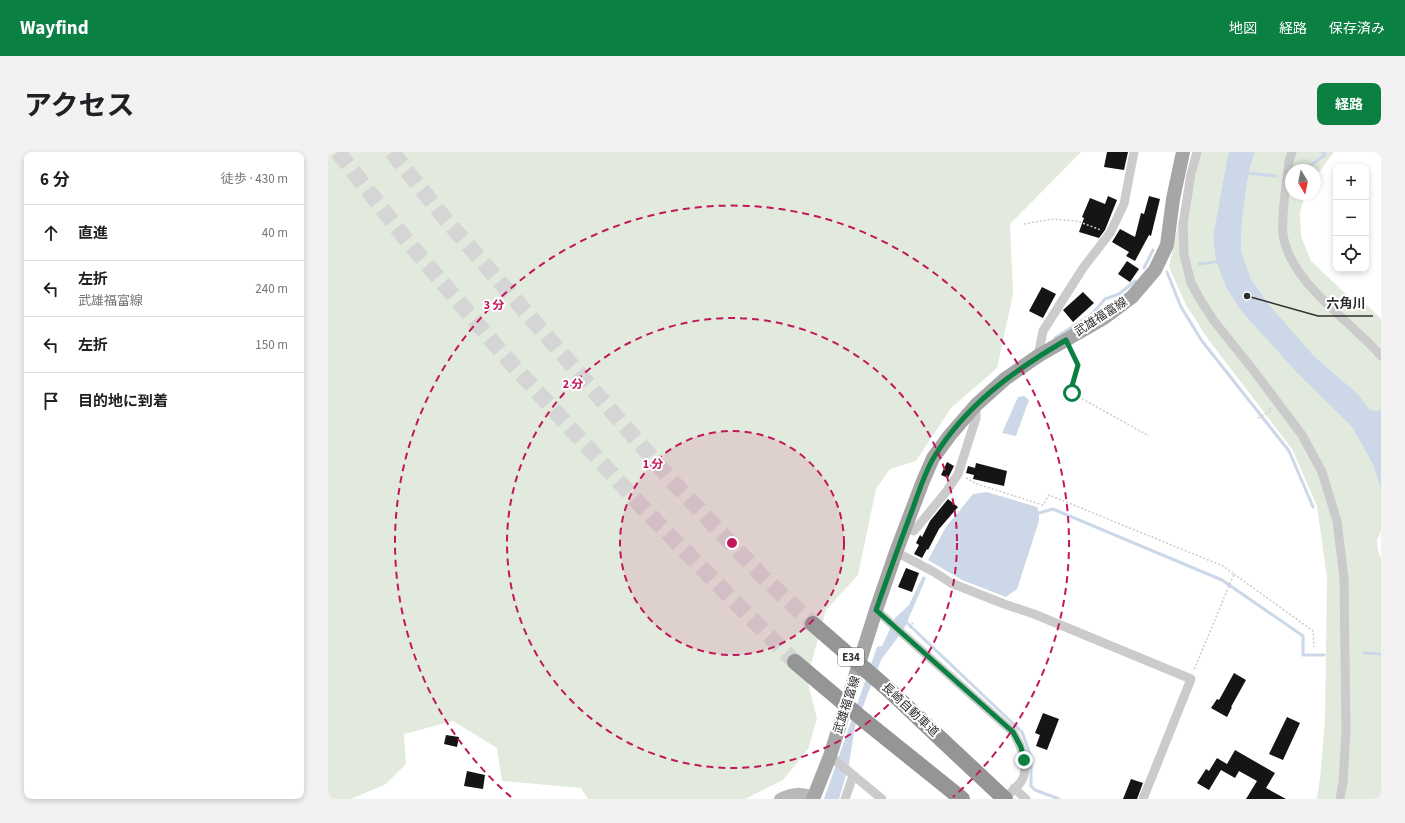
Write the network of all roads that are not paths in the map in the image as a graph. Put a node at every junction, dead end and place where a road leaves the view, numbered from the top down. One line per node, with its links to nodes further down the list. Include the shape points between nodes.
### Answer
1 (1134, 152): 5 (street, via 1124,204 1110,233 1083,268 1043,331)
2 (1183, 152): 5 (main road, 武雄福富線, via 1167,245 1155,270 1132,297 1104,318)
3 (1197, 152): 23 (street, via 1183,224 1184,255 1191,283 1214,321 1302,435 1322,472 1336,522 1344,578 1346,732)
4 (1292, 152): 6 (street, via 1283,219 1283,235 1287,249 1312,290)
5 (1038, 356): 7 (main road, 武雄福富線, via 1005,379)
6 (1381, 356)
7 (976, 405): 8 (main road, 武雄福富線, via 933,458); 8 (street, via 976,418 958,474 914,531)
8 (905, 528): 9 (main road, 武雄福富線)
9 (896, 552): 10 (main road, 武雄福富線); 22 (street, via 950,583 1034,614 1191,679)
10 (876, 610): 13 (main road, 武雄福富線); 15 (street, via 907,633 1013,732 1021,747 1024,776)
11 (813, 624): 15 (highway, 長崎自動車道 / E34, bridge)
12 (795, 662): 20 (highway, bridge)
13 (833, 758): 14 (street); 16 (main road, 武雄福富線)
14 (851, 774): 18 (street); 19 (street)
15 (1008, 796): 21 (street)
16 (814, 798): 17 (street, 武雄福富線, via 799,793)
17 (780, 799)
18 (845, 799)
19 (882, 799)
20 (962, 799)
21 (1026, 799)
22 (1143, 799)
23 (1340, 799)

